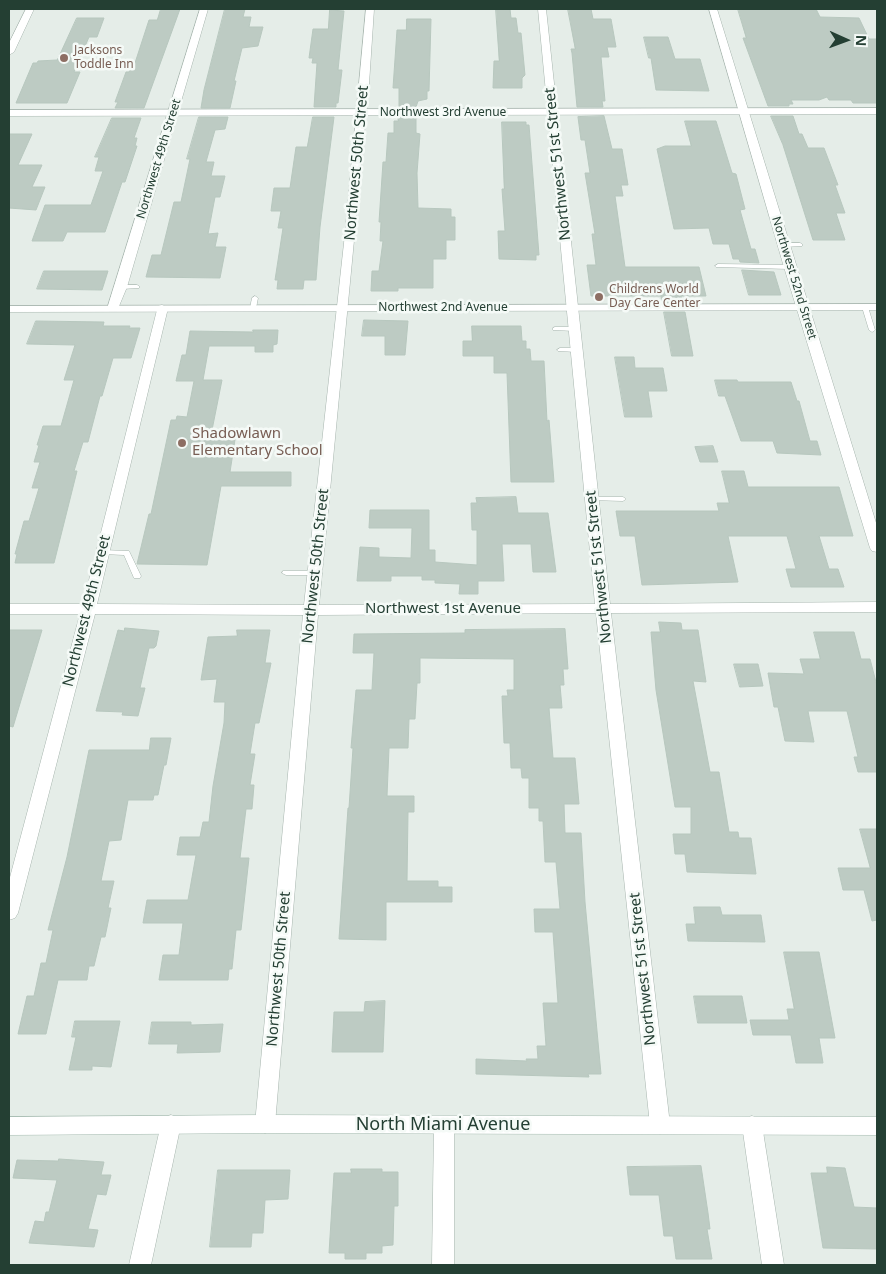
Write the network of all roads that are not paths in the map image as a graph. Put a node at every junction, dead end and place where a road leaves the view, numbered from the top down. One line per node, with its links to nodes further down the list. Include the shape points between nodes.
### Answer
1 (30, 9): 6 (street)
2 (204, 9): 11 (street, Northwest 49th Street)
3 (370, 9): 9 (street, Northwest 50th Street)
4 (542, 9): 12 (street, Northwest 51st Street)
5 (713, 9): 7 (street, Northwest 52nd Street)
6 (9, 52)
7 (745, 111): 8 (street, Northwest 3rd Avenue); 12 (street, Northwest 3rd Avenue); 14 (street, Northwest 52nd Street)
8 (877, 111)
9 (362, 112): 11 (street, Northwest 3rd Avenue); 12 (street, Northwest 3rd Avenue); 22 (street, Northwest 50th Street)
10 (9, 113): 11 (street, Northwest 3rd Avenue)
11 (173, 113): 17 (street, Northwest 49th Street)
12 (551, 113): 23 (street, Northwest 51st Street)
13 (800, 245): 14 (lane)
14 (784, 246): 16 (street, Northwest 52nd Street)
15 (718, 266): 16 (lane)
16 (790, 267): 24 (street, Northwest 52nd Street)
17 (121, 287): 18 (lane); 26 (street, Northwest 49th Street)
18 (137, 287)
19 (865, 307): 20 (street, Northwest 2nd Avenue); 24 (street, Northwest 2nd Avenue); 29 (lane)
20 (877, 307)
21 (162, 308): 22 (street, Northwest 2nd Avenue, via 254,303); 26 (street, Northwest 2nd Avenue); 35 (street, Northwest 49th Street)
22 (343, 308): 23 (street, Northwest 2nd Avenue); 37 (street, Northwest 50th Street)
23 (573, 308): 24 (street, Northwest 2nd Avenue); 28 (street, Northwest 51st Street)
24 (803, 308): 34 (street, Northwest 52nd Street)
25 (9, 309): 26 (street, Northwest 2nd Avenue)
26 (113, 309)
27 (555, 329): 28 (lane)
28 (575, 329): 31 (street, Northwest 51st Street)
29 (872, 330)
30 (560, 350): 31 (lane)
31 (577, 350): 32 (street, Northwest 51st Street)
32 (592, 499): 33 (lane); 40 (street, Northwest 51st Street)
33 (623, 499)
34 (877, 548)
35 (103, 552): 38 (lane, via 127,553); 42 (street, Northwest 49th Street)
36 (286, 573): 37 (lane)
37 (314, 573): 43 (street, Northwest 50th Street)
38 (137, 576)
39 (877, 607): 40 (street, Northwest 1st Avenue)
40 (603, 608): 43 (street, Northwest 1st Avenue); 48 (street, Northwest 51st Street)
41 (9, 609): 42 (street, Northwest 1st Avenue)
42 (88, 609): 43 (street, Northwest 1st Avenue); 44 (street, Northwest 49th Street)
43 (310, 610): 46 (street, Northwest 50th Street)
44 (9, 913)
45 (171, 1124): 46 (street, North Miami Avenue); 50 (street, North Miami Avenue); 52 (street)
46 (265, 1124): 47 (street, North Miami Avenue)
47 (444, 1125): 48 (street, North Miami Avenue); 53 (street)
48 (660, 1125): 49 (street, North Miami Avenue)
49 (752, 1125): 51 (street, North Miami Avenue); 54 (street)
50 (9, 1126)
51 (877, 1126)
52 (140, 1265)
53 (443, 1265)
54 (773, 1265)

